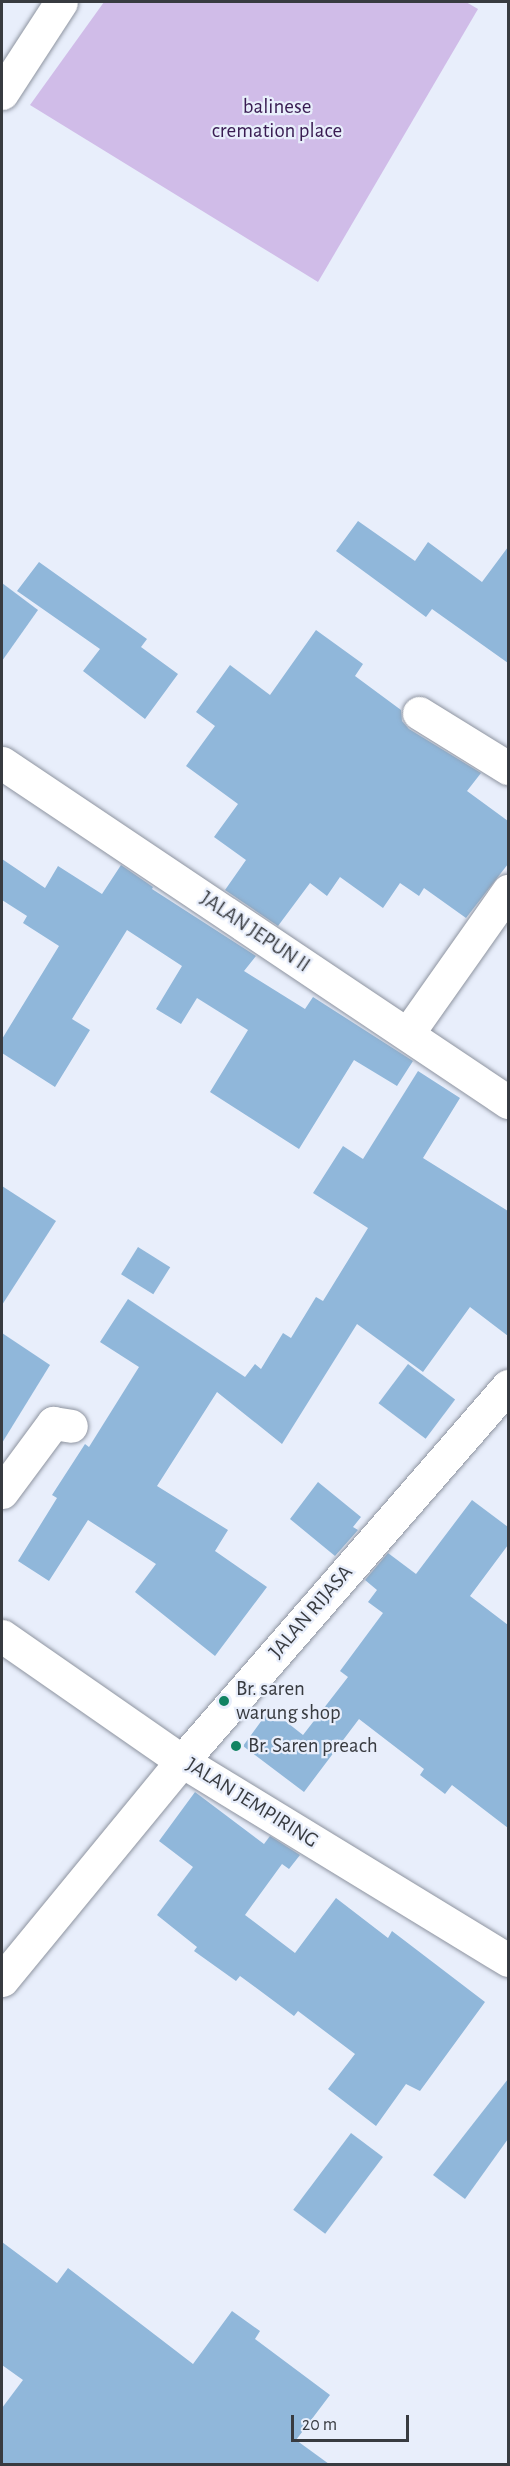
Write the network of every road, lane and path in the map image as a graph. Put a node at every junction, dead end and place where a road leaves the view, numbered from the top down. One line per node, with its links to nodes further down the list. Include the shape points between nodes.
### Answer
1 (60, 2): 2 (street)
2 (2, 93)
3 (419, 713): 5 (street)
4 (2, 763): 7 (street, JALAN JEPUN II)
5 (508, 768)
6 (508, 891): 7 (street)
7 (408, 1033): 8 (street, JALAN JEPUN II)
8 (508, 1102)
9 (508, 1386): 13 (street, JALAN RIJASA)
10 (71, 1426): 11 (street, via 53,1424)
11 (2, 1492)
12 (2, 1636): 13 (street, JALAN JEMPIRING)
13 (182, 1761): 14 (street, JALAN JEMPIRING); 15 (street, JALAN RIJASA)
14 (508, 1960)
15 (2, 1980)

